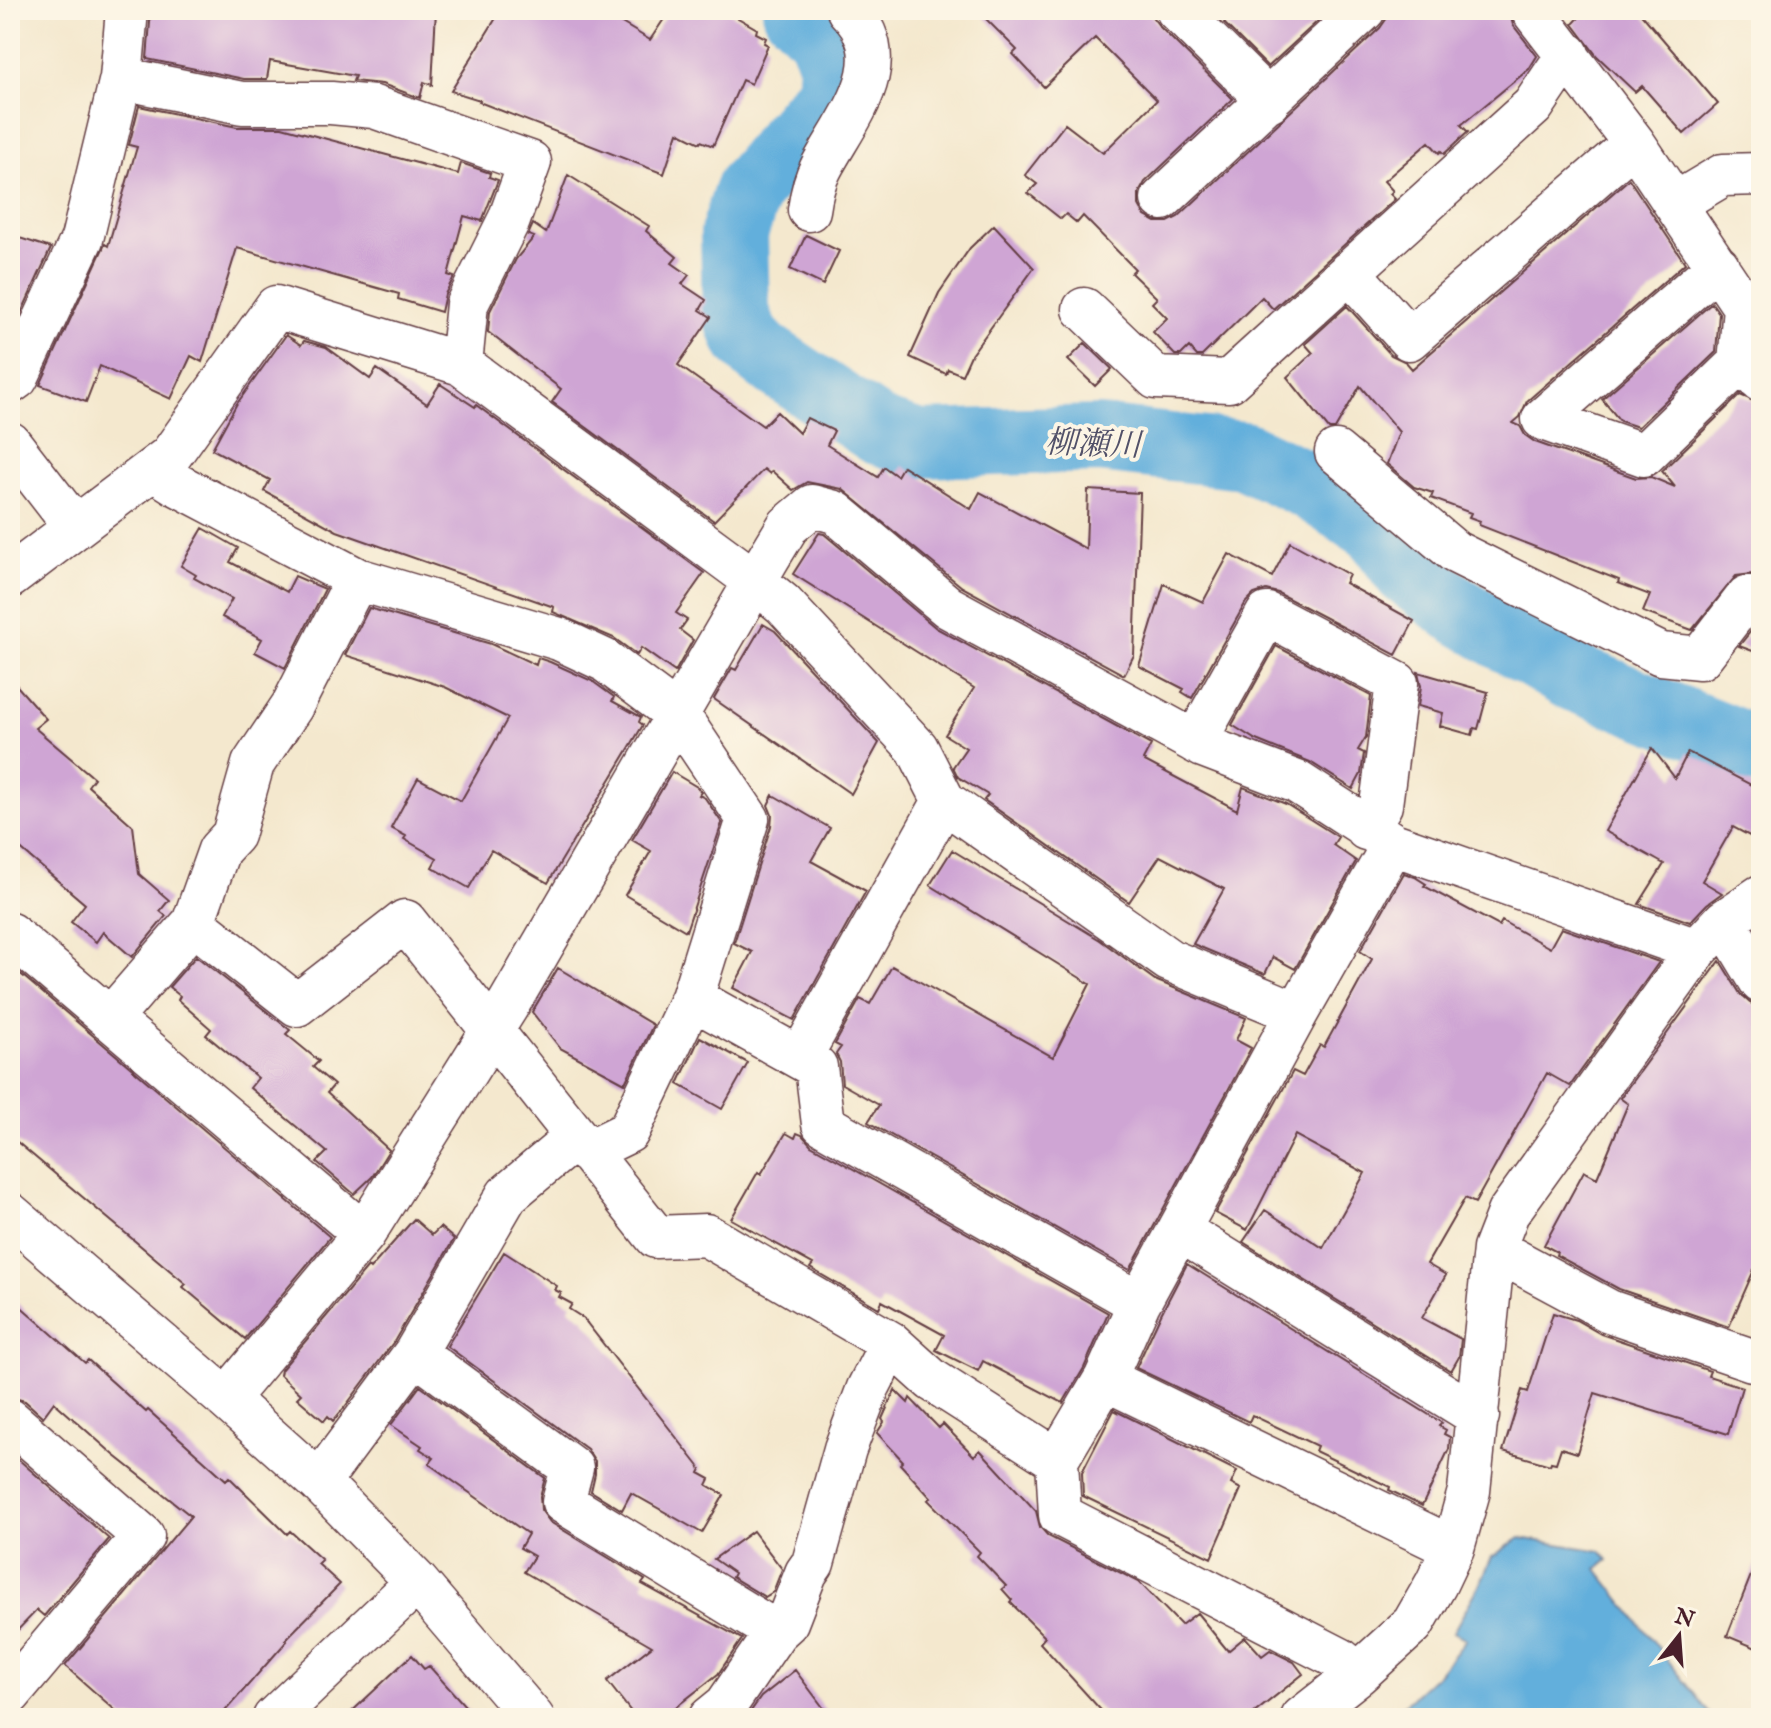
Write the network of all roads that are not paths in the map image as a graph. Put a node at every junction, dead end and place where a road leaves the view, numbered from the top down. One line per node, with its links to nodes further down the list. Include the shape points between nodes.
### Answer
1 (127, 10): 7 (street)
2 (848, 10): 13 (street, via 869,43 864,94 819,171)
3 (1177, 10): 8 (street)
4 (1364, 10): 8 (street)
5 (1532, 10): 6 (street)
6 (1568, 54): 9 (street); 15 (street, via 1533,106)
7 (121, 78): 17 (street, via 242,103 374,107 530,162 509,220 467,304); 19 (street, via 82,239 17,378)
8 (1269, 101): 11 (street)
9 (1634, 143): 12 (street); 15 (street, via 1409,339)
10 (1761, 174): 12 (street, via 1723,175)
11 (1162, 199)
12 (1676, 203): 14 (street)
13 (809, 210)
14 (1718, 266): 18 (street, via 1744,307); 18 (street, via 1543,419 1644,455)
15 (1349, 272): 16 (street, via 1229,381 1156,378)
16 (1084, 309)
17 (461, 364): 22 (street, via 276,307 170,456); 26 (street)
18 (1750, 372)
19 (10, 383)
20 (10, 443): 23 (street)
21 (1336, 452): 27 (street, via 1455,552 1661,654 1700,658 1747,597)
22 (154, 470): 23 (street); 25 (street)
23 (75, 527): 24 (street)
24 (10, 577)
25 (357, 579): 28 (street, via 559,639 604,660); 33 (street, via 292,706 253,764 233,835 219,850)
26 (755, 581): 28 (street); 29 (street, via 788,526 812,506 835,512 948,607); 30 (street, via 783,604 917,748)
27 (1761, 597)
28 (679, 716): 37 (street, via 748,819); 40 (street)
29 (1195, 742): 31 (street, via 1297,782); 31 (street, via 1267,614 1397,683)
30 (944, 801): 38 (street, via 1169,960); 41 (street)
31 (1380, 836): 35 (street); 38 (street)
32 (1761, 896): 35 (street)
33 (193, 923): 39 (street); 40 (street, via 297,1005 405,921)
34 (10, 934): 39 (street)
35 (1710, 936): 36 (street); 46 (street, via 1508,1213)
36 (1761, 982)
37 (692, 998): 41 (street); 42 (street, via 628,1132)
38 (1297, 1013): 44 (street)
39 (110, 1019): 45 (street)
40 (491, 1032): 42 (street); 45 (street)
41 (800, 1058): 47 (street, via 816,1067 823,1124)
42 (581, 1145): 48 (street, via 656,1237 706,1235); 49 (street, via 507,1195)
43 (10, 1214): 52 (street)
44 (1179, 1230): 47 (street); 53 (street)
45 (364, 1234): 52 (street)
46 (1494, 1249): 50 (street, via 1609,1311); 53 (street)
47 (1139, 1303): 51 (street)
48 (891, 1343): 55 (street, via 932,1380); 59 (street, via 845,1449 813,1563 787,1622)
49 (415, 1353): 56 (street); 59 (street, via 572,1468 563,1502)
50 (1752, 1360)
51 (1105, 1379): 55 (street); 57 (street)
52 (226, 1399): 56 (street)
53 (1478, 1416): 57 (street, via 1469,1491)
54 (10, 1420): 61 (street, via 143,1536)
55 (1057, 1460): 60 (street, via 1060,1515 1340,1659)
56 (319, 1482): 58 (street)
57 (1453, 1548): 60 (street, via 1413,1624)
58 (417, 1582): 64 (street); 65 (street)
59 (776, 1632): 66 (street, via 726,1705)
60 (1358, 1674): 67 (street)
61 (10, 1694)
62 (10, 1704): 63 (street)
63 (26, 1718)
64 (274, 1718)
65 (533, 1718)
66 (710, 1718)
67 (1302, 1718)

